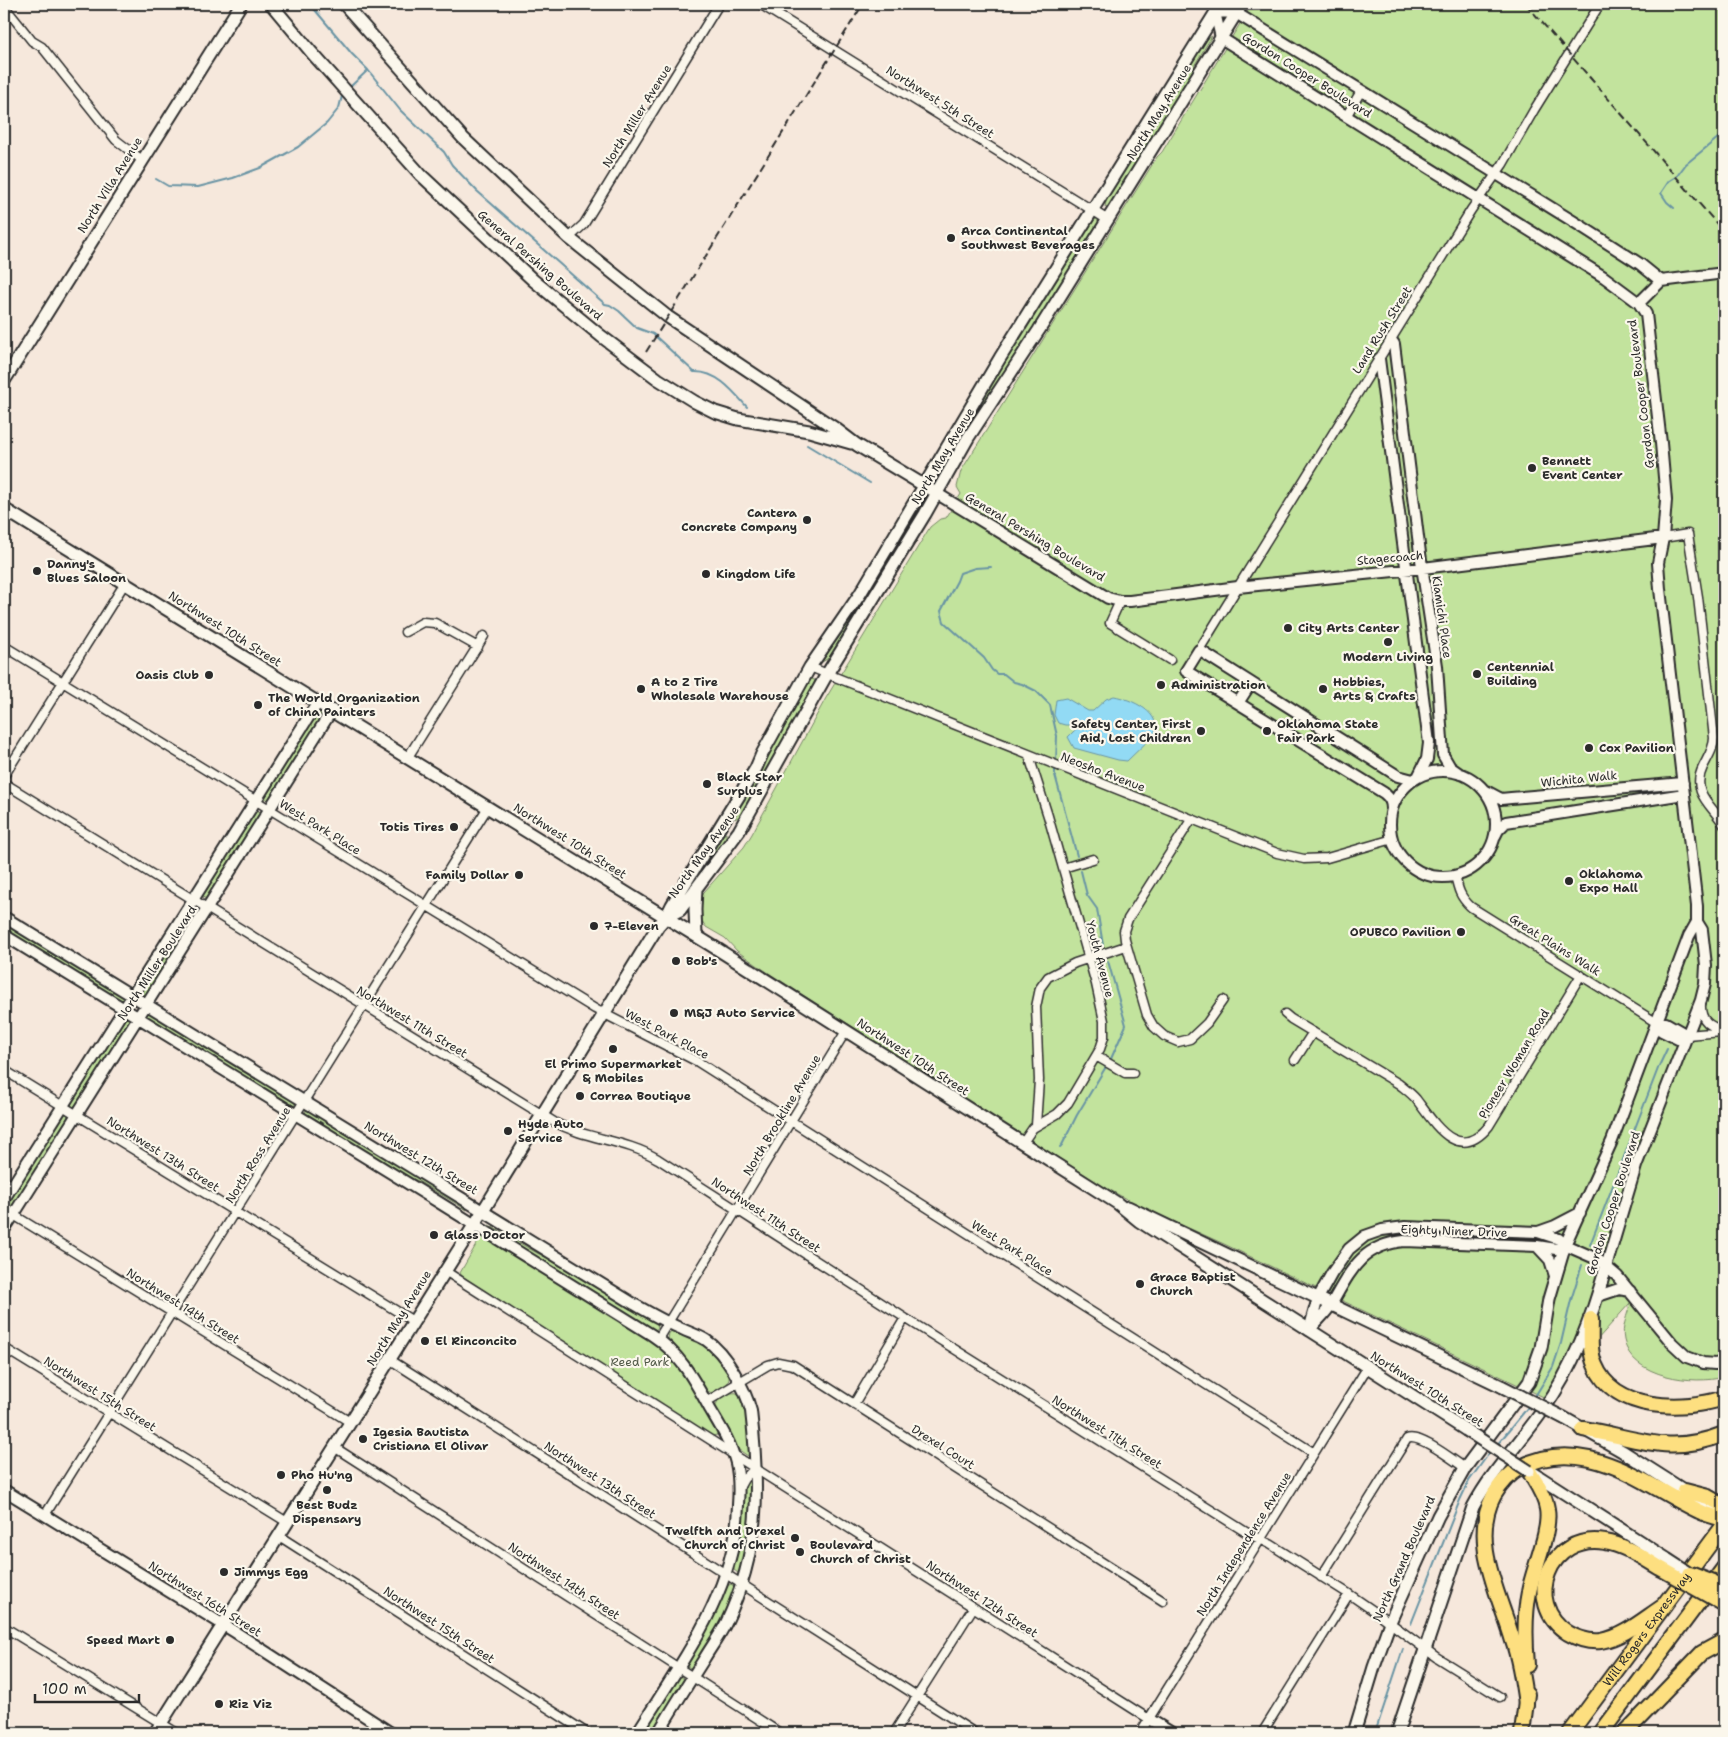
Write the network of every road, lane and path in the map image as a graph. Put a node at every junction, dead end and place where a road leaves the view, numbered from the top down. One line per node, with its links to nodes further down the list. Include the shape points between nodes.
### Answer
1 (241, 4): 13 (main road, North Villa Avenue)
2 (271, 4): 25 (main road, General Pershing Boulevard, via 426,180 533,280 639,365 695,402 727,416 809,431)
3 (344, 4): 18 (main road, General Pershing Boulevard, via 463,138)
4 (719, 4): 18 (street, North Miller Avenue, via 584,224)
5 (760, 4): 16 (street, Northwest 5th Street)
6 (1600, 4): 14 (street, Land Rush Street)
7 (4, 6): 13 (street, via 32,41 42,47 116,140)
8 (1218, 8): 9 (street, Gordon Cooper Boulevard); 10 (street); 16 (main road, North May Avenue)
9 (1239, 9): 10 (main road, North May Avenue); 11 (street, Gordon Cooper Boulevard)
10 (1221, 38): 12 (street, Gordon Cooper Boulevard); 17 (main road, North May Avenue)
11 (1361, 91): 12 (street); 14 (street, Gordon Cooper Boulevard)
12 (1347, 116): 15 (street, Gordon Cooper Boulevard)
13 (142, 160): 24 (main road, North Villa Avenue)
14 (1496, 174): 15 (street, Land Rush Street); 20 (street, Gordon Cooper Boulevard, via 1640,264)
15 (1480, 198): 21 (street, Gordon Cooper Boulevard); 22 (street, Land Rush Street)
16 (1093, 210): 17 (street, Northwest 5th Street); 26 (main road, North May Avenue)
17 (1108, 220): 27 (main road, North May Avenue)
18 (569, 238): 25 (main road, General Pershing Boulevard, via 668,317)
19 (1724, 273): 20 (street)
20 (1661, 281): 21 (street)
21 (1639, 303): 29 (street, Gordon Cooper Boulevard, via 1646,314 1661,443 1666,500)
22 (1391, 340): 23 (street, Land Rush Street); 31 (street, Kiamichi Place)
23 (1379, 359): 30 (street); 33 (street, Land Rush Street)
24 (4, 381)
25 (858, 445): 26 (main road, General Pershing Boulevard)
26 (925, 486): 27 (main road, General Pershing Boulevard); 41 (main road, North May Avenue, via 860,594)
27 (936, 493): 34 (street, General Pershing Boulevard, via 1108,598); 42 (main road, North May Avenue)
28 (4, 509): 32 (main road, Northwest 10th Street)
29 (1663, 538): 31 (street, Stagecoach); 55 (street, Gordon Cooper Boulevard, via 1658,563 1660,589); 62 (street, via 1688,534 1714,738 1700,772 1699,786)
30 (1407, 568): 31 (street, Stagecoach); 33 (street, Stagecoach); 52 (street, via 1429,744 1427,759)
31 (1423, 568): 50 (street, Kiamichi Place, via 1437,666 1444,755 1450,767)
32 (125, 583): 43 (street); 45 (main road, Northwest 10th Street)
33 (1238, 587): 34 (street, Stagecoach); 39 (street, Land Rush Street)
34 (1120, 601): 40 (street, via 1110,622)
35 (405, 632): 38 (street, via 423,622 434,623)
36 (484, 636): 38 (street)
37 (4, 646): 43 (street, West Park Place)
38 (478, 647): 49 (street)
39 (1199, 650): 44 (street); 46 (street, Land Rush Street, via 1186,671)
40 (1170, 660)
41 (810, 667): 42 (street, Neosho Avenue); 61 (main road, North May Avenue)
42 (826, 674): 48 (street, Neosho Avenue); 63 (main road, North May Avenue)
43 (63, 682): 51 (street); 56 (street, West Park Place)
44 (1251, 683): 46 (street); 52 (street, via 1398,776)
45 (318, 702): 47 (main road, Northwest 10th Street); 56 (street, North Miller Boulevard)
46 (1238, 703): 59 (street, via 1390,797)
47 (332, 710): 49 (main road, Northwest 10th Street); 58 (street, North Miller Boulevard)
48 (1029, 756): 60 (street, Neosho Avenue); 67 (street, Youth Avenue)
49 (408, 757): 57 (main road, Northwest 10th Street)
50 (1460, 774): 52 (street, via 1440,771); 54 (street)
51 (4, 776)
52 (1416, 778): 59 (street, via 1402,791)
53 (4, 783): 70 (street, Northwest 11th Street)
54 (1482, 787): 55 (street, Wichita Walk, via 1501,799); 65 (street, via 1494,810)
55 (1684, 788): 65 (street, via 1506,822); 75 (street, Gordon Cooper Boulevard)
56 (256, 801): 58 (street, West Park Place); 70 (street, North Miller Boulevard)
57 (488, 807): 71 (street, North Ross Avenue); 74 (main road, Northwest 10th Street)
58 (270, 809): 71 (street, West Park Place); 72 (street, North Miller Boulevard)
59 (1392, 810): 64 (street, via 1390,828)
60 (1191, 820): 64 (street, Neosho Avenue, via 1277,853 1304,859 1335,856); 78 (street, via 1128,919 1124,931)
61 (724, 822): 63 (main road); 74 (main road, North May Avenue)
62 (1724, 825)
63 (739, 831): 69 (main road, North May Avenue)
64 (1393, 839): 68 (street, via 1404,859 1419,870 1433,875)
65 (1494, 839): 68 (street, via 1480,862)
66 (1093, 859): 67 (street)
67 (1063, 868): 79 (street, Youth Avenue)
68 (1455, 875): 80 (street, Great Plains Walk, via 1462,899 1471,907)
69 (696, 888): 74 (main road, North May Avenue, via 680,910); 77 (main road)
70 (193, 900): 72 (street, Northwest 11th Street); 81 (street, North Miller Boulevard)
71 (427, 906): 85 (street, North Ross Avenue); 87 (street, West Park Place)
72 (207, 908): 84 (street, North Miller Boulevard); 85 (street, Northwest 11th Street)
73 (4, 917): 81 (street, Northwest 12th Street)
74 (666, 917): 77 (main road, Northwest 10th Street); 87 (main road, North May Avenue)
75 (1698, 922): 83 (street, Gordon Cooper Boulevard, via 1706,964); 90 (street, Gordon Cooper Boulevard)
76 (4, 935): 86 (street)
77 (696, 936): 91 (main road, Northwest 10th Street)
78 (1126, 946): 79 (street); 82 (street, via 1146,1014 1164,1036 1178,1042 1190,1039 1207,1023)
79 (1089, 958): 95 (street, Youth Avenue, via 1104,1021); 105 (street, via 1055,972 1044,982 1038,994)
80 (1581, 975): 90 (street, Great Plains Walk); 93 (street, Pioneer Woman Road, via 1495,1118 1480,1136 1467,1142 1443,1133 1399,1084)
81 (132, 996): 84 (street, Northwest 12th Street); 86 (street, North Miller Boulevard)
82 (1223, 1000)
83 (1701, 1000): 92 (street, via 1703,1018); 94 (street, Gordon Cooper Boulevard)
84 (146, 1004): 89 (street, North Miller Boulevard); 99 (street, Northwest 12th Street)
85 (364, 1006): 99 (street, North Ross Avenue); 102 (street, Northwest 11th Street)
86 (124, 1009): 89 (street); 100 (street, North Miller Boulevard)
87 (604, 1014): 102 (main road, North May Avenue); 104 (street, West Park Place, via 698,1062)
88 (1285, 1014): 93 (street, Pioneer Woman Road)
89 (138, 1017): 101 (street, North Miller Boulevard); 103 (street)
90 (1657, 1023): 94 (street, Great Plains Walk, via 1666,1023); 113 (street, Gordon Cooper Boulevard, via 1612,1141)
91 (846, 1031): 104 (street, North Brookline Avenue); 106 (main road, Northwest 10th Street)
92 (1724, 1031): 94 (street)
93 (1313, 1032): 96 (street)
94 (1687, 1035): 120 (street, Gordon Cooper Boulevard, via 1636,1166)
95 (1099, 1058): 98 (street); 105 (street, Youth Avenue, via 1068,1104)
96 (1295, 1060)
97 (4, 1070): 100 (street, Northwest 13th Street)
98 (1133, 1073)
99 (305, 1101): 103 (street, North Ross Avenue); 111 (street, Northwest 12th Street)
100 (62, 1106): 101 (street, Northwest 13th Street); 107 (street, North Miller Boulevard)
101 (76, 1114): 112 (street, Northwest 13th Street); 114 (street, North Miller Boulevard)
102 (542, 1114): 110 (street, Northwest 11th Street, via 572,1131 620,1142 648,1154); 111 (main road, North May Avenue)
103 (296, 1115): 112 (street, North Ross Avenue); 115 (street)
104 (792, 1122): 110 (street, North Brookline Avenue); 148 (street, West Park Place)
105 (1036, 1125): 106 (street, Youth Avenue)
106 (1022, 1144): 108 (main road, Northwest 10th Street)
107 (4, 1199)
108 (1117, 1203): 125 (main road, Northwest 10th Street); 132 (main road, Northwest 10th Street, via 1139,1221)
109 (4, 1209): 114 (street, Northwest 14th Street)
110 (737, 1210): 128 (street, Northwest 11th Street); 131 (street, North Brookline Avenue)
111 (483, 1211): 115 (main road, North May Avenue); 131 (street, Northwest 12th Street)
112 (236, 1212): 127 (street, North Ross Avenue); 130 (street, Northwest 13th Street)
113 (1580, 1213): 117 (street); 118 (street, Gordon Cooper Boulevard)
114 (13, 1215): 116 (street, North Miller Boulevard); 127 (street, Northwest 14th Street)
115 (474, 1224): 121 (main road, North May Avenue); 133 (street)
116 (4, 1230)
117 (1538, 1232): 118 (street, Eighty Niner Drive, via 1559,1239); 125 (street, Eighty Niner Drive, via 1405,1227 1382,1230 1365,1236 1349,1249)
118 (1565, 1245): 119 (street, Eighty Niner Drive, via 1556,1249); 120 (street, Eighty Niner Drive, via 1597,1259); 122 (main road, Gordon Cooper Boulevard)
119 (1537, 1246): 122 (street, via 1550,1260); 126 (street, Eighty Niner Drive, via 1391,1242 1367,1253 1358,1262)
120 (1606, 1267): 123 (street, Eighty Niner Drive); 124 (main road, Gordon Cooper Boulevard)
121 (445, 1271): 130 (main road, North May Avenue); 149 (street, Northwest 12th Street)
122 (1555, 1276): 142 (main road, Gordon Cooper Boulevard, via 1537,1362 1529,1382)
123 (1630, 1291): 124 (street, via 1619,1289); 136 (street, Eighty Niner Drive, via 1682,1354 1703,1363)
124 (1598, 1296): 129 (main road, Gordon Cooper Boulevard)
125 (1318, 1298): 126 (main road, Northwest 10th Street); 132 (street, Eighty Niner Drive)
126 (1331, 1305): 132 (street, Eighty Niner Drive); 145 (main road, Northwest 10th Street, bridge)
127 (173, 1313): 143 (street, North Ross Avenue); 144 (street, Northwest 14th Street)
128 (905, 1318): 141 (street); 163 (street, Northwest 11th Street)
129 (1591, 1319): 139 (highway, via 1594,1364 1603,1378 1617,1390 1659,1405 1696,1405); 181 (main road, Gordon Cooper Boulevard, via 1562,1382 1473,1506)
130 (413, 1321): 135 (main road, North May Avenue)
131 (668, 1323): 133 (street, North Brookline Avenue); 138 (street, Northwest 12th Street, via 696,1334 715,1347)
132 (1309, 1330): 137 (main road, Northwest 10th Street)
133 (658, 1339): 140 (street, via 680,1360)
134 (4, 1348): 143 (street, Northwest 15th Street)
135 (389, 1359): 144 (main road, North May Avenue); 166 (street, Northwest 13th Street)
136 (1724, 1362)
137 (1367, 1368): 148 (street, North Independence Avenue); 152 (main road, Northwest 10th Street, bridge)
138 (739, 1383): 140 (street, Drexel Court); 141 (street, Drexel Court, via 768,1365 783,1362 793,1365); 150 (street, Northwest 12th Street, via 751,1411)
139 (1724, 1398)
140 (706, 1402): 149 (street)
141 (854, 1404): 173 (street, Drexel Court)
142 (1508, 1411): 151 (main road, North Grand Boulevard)
143 (110, 1414): 158 (street, North Ross Avenue); 160 (street, Northwest 15th Street)
144 (350, 1422): 147 (main road, North May Avenue)
145 (1584, 1429): 146 (highway, via 1670,1446 1700,1442); 155 (main road, Northwest 10th Street)
146 (1724, 1434)
147 (334, 1447): 160 (main road, North May Avenue); 182 (street, Northwest 14th Street)
148 (1314, 1453): 163 (street, North Independence Avenue)
149 (733, 1454): 150 (street, Northwest 12th Street); 153 (street)
150 (755, 1468): 153 (street); 169 (street, via 756,1523); 176 (street, Northwest 12th Street)
151 (1465, 1468): 168 (street, via 1420,1439 1409,1438); 177 (main road, North Grand Boulevard, via 1438,1516)
152 (1535, 1477): 164 (main road, Northwest 10th Street); 186 (highway, via 1545,1501 1548,1521 1526,1609)
153 (739, 1489): 166 (street, via 735,1539)
154 (4, 1490): 158 (street, Northwest 16th Street)
155 (1685, 1491): 156 (highway)
156 (1705, 1504): 157 (highway); 159 (highway); 186 (highway, via 1590,1459 1543,1458 1532,1461 1505,1479 1487,1512 1485,1546 1520,1665)
157 (1724, 1506)
158 (45, 1515): 178 (street, Northwest 16th Street)
159 (1724, 1518)
160 (287, 1522): 162 (main road, North May Avenue)
161 (1724, 1525): 175 (highway, Will Rogers Expressway)
162 (279, 1536): 178 (main road, North May Avenue); 191 (street, Northwest 15th Street)
163 (1260, 1540): 168 (street, Northwest 11th Street); 187 (street, North Independence Avenue)
164 (1664, 1564): 167 (main road, Northwest 10th Street, bridge); 174 (highway, bridge); 175 (highway, via 1612,1543 1586,1541 1570,1547 1556,1558 1547,1574 1544,1592 1548,1609 1557,1624 1571,1635 1585,1640 1603,1640 1619,1635)
165 (1724, 1568): 204 (highway, Will Rogers Expressway)
166 (726, 1574): 169 (street, Northwest 13th Street); 182 (street, via 708,1618)
167 (1690, 1574): 170 (highway, bridge); 172 (main road, Northwest 10th Street, bridge)
168 (1321, 1577): 171 (street, Northwest 11th Street)
169 (742, 1584): 183 (street, via 725,1624); 185 (street, Northwest 13th Street)
170 (1724, 1587)
171 (1348, 1594): 177 (street, Northwest 11th Street); 199 (street)
172 (1724, 1596)
173 (1163, 1601)
174 (1724, 1604)
175 (1664, 1606): 203 (highway, Will Rogers Expressway)
176 (973, 1608): 185 (street); 187 (street, Northwest 12th Street)
177 (1390, 1622): 181 (street, Northwest 11th Street); 200 (main road, North Grand Boulevard)
178 (224, 1625): 188 (main road, North May Avenue); 190 (street, Northwest 16th Street)
179 (4, 1627): 188 (street)
180 (1724, 1641): 205 (highway, via 1702,1653)
181 (1425, 1649): 184 (street, Northwest 11th Street); 201 (main road)
182 (678, 1667): 183 (street, Northwest 14th Street); 192 (street)
183 (693, 1677): 193 (street); 194 (street, Northwest 14th Street)
184 (1500, 1696)
185 (917, 1697): 195 (street); 196 (street, Northwest 13th Street)
186 (1526, 1704): 202 (highway)
187 (1149, 1719): 197 (street, North Independence Avenue); 198 (street, Northwest 12th Street)
188 (158, 1728): 189 (street)
189 (177, 1733)
190 (391, 1733)
191 (587, 1733)
192 (637, 1733)
193 (658, 1733)
194 (780, 1733)
195 (894, 1733)
196 (975, 1733)
197 (1140, 1733)
198 (1172, 1733)
199 (1262, 1733)
200 (1354, 1733)
201 (1397, 1733)
202 (1522, 1733)
203 (1570, 1733)
204 (1601, 1733)
205 (1625, 1733)

